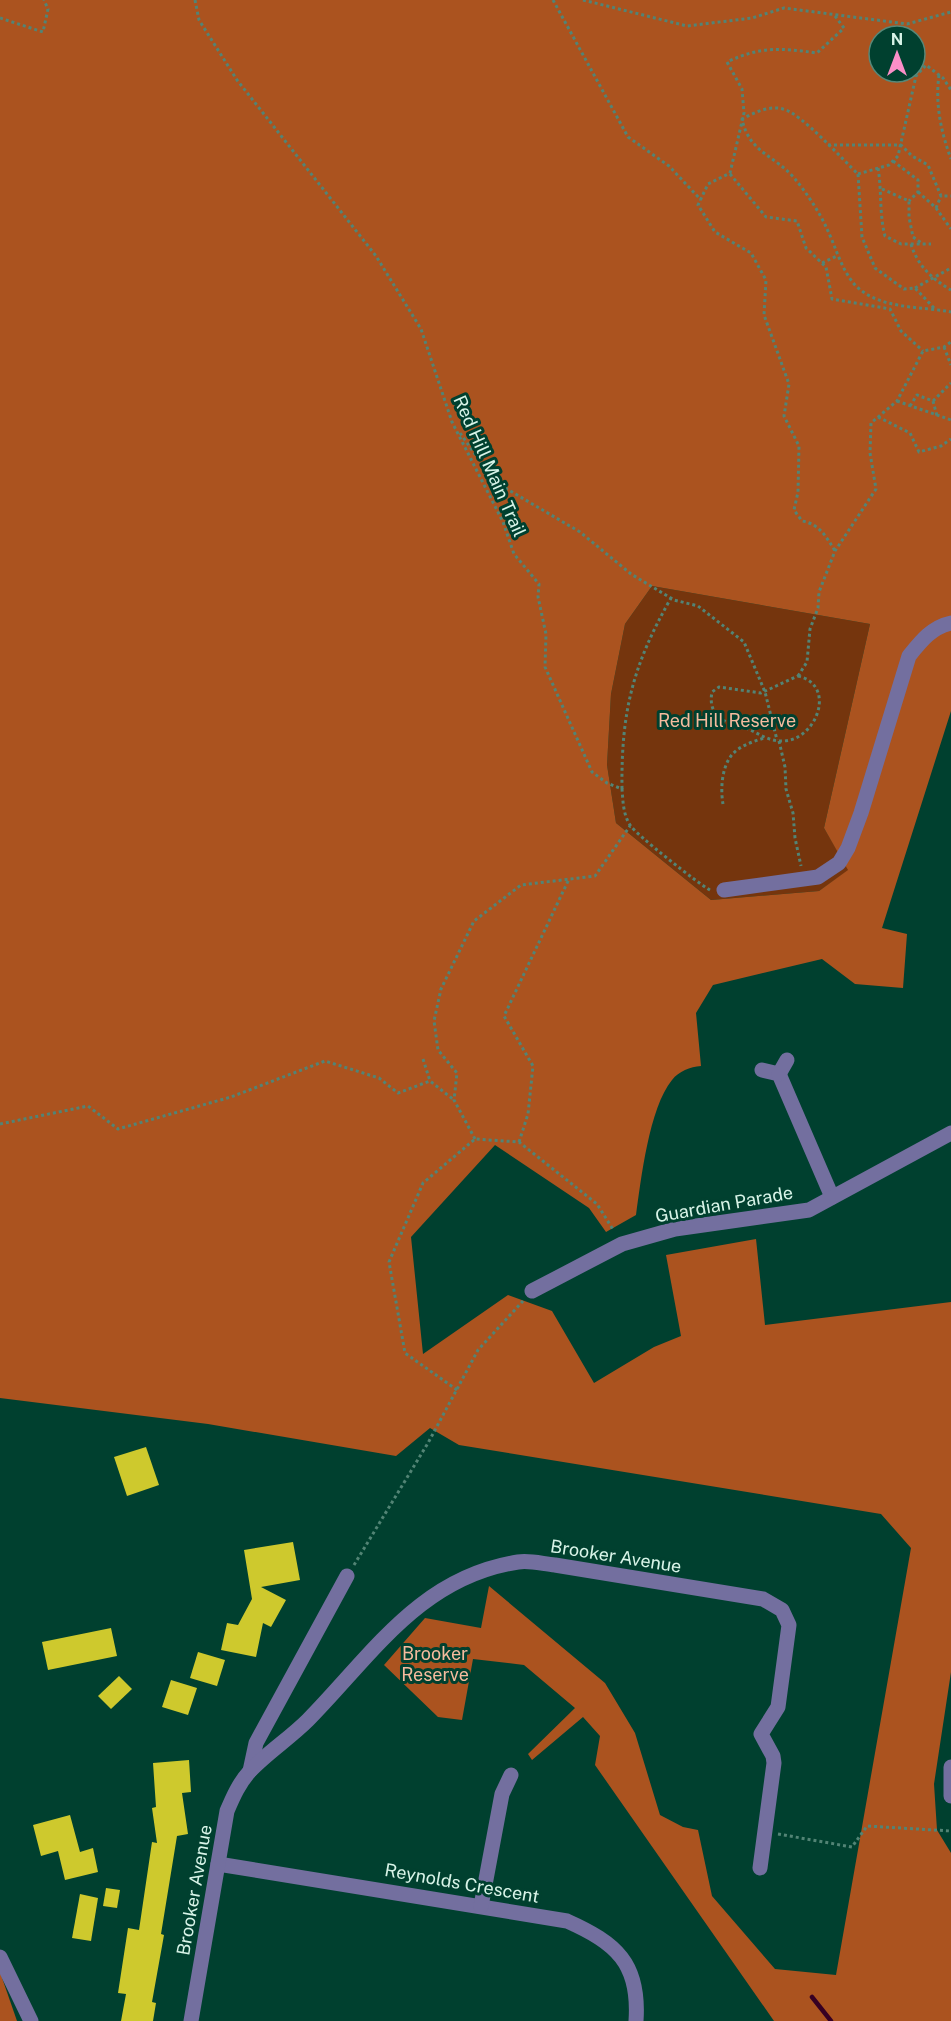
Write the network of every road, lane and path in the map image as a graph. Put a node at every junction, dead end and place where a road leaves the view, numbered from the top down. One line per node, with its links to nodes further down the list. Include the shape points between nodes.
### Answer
1 (44, 0): 7 (path, via 48,9 43,32)
2 (195, 0): 50 (path, Red Hill Main Trail, via 199,20 237,80 393,283 421,329)
3 (554, 0): 22 (path, via 628,137 669,166)
4 (583, 0): 6 (path, via 687,26 752,18 784,8)
5 (951, 12): 6 (path, via 907,24)
6 (835, 16): 10 (path, via 844,28 817,53 782,48 752,51 727,62 742,89)
7 (0, 18)
8 (939, 75): 9 (path); 12 (path, via 926,65 916,76); 13 (path, via 936,94 943,139)
9 (951, 90)
10 (742, 119): 11 (path, via 762,110 784,109); 16 (path); 29 (path, via 746,136 794,178 826,226)
11 (828, 145): 12 (path); 17 (path)
12 (902, 145): 14 (path); 20 (path, via 928,165)
13 (951, 159)
14 (893, 161): 15 (path); 19 (path, via 918,180)
15 (878, 168): 17 (path); 18 (path)
16 (730, 173): 22 (path, via 708,184); 30 (path, via 766,217 797,221 806,248)
17 (858, 174): 33 (path, via 862,237 875,268 904,289)
18 (882, 189): 23 (path); 26 (path, via 879,213 885,236)
19 (918, 192): 23 (path); 24 (path)
20 (941, 196): 21 (path); 24 (path)
21 (951, 196)
22 (701, 200): 52 (path, via 698,205 715,232 751,253 766,280 764,315 789,384 784,416 799,446 794,510 802,521 812,523 825,534)
23 (909, 201): 27 (path, via 913,237)
24 (936, 208): 25 (path)
25 (951, 229)
26 (911, 244): 27 (path); 32 (path, via 915,260)
27 (924, 244): 28 (path)
28 (931, 244)
29 (837, 256): 30 (path); 35 (path, via 856,286)
30 (822, 263): 37 (path, via 832,299)
31 (951, 268): 32 (path)
32 (935, 279): 33 (path); 34 (path)
33 (915, 288): 36 (path)
34 (951, 290)
35 (894, 304): 36 (path, via 926,311); 37 (path)
36 (934, 308): 38 (path)
37 (890, 309): 41 (path, via 902,331)
38 (951, 312)
39 (951, 342): 40 (path)
40 (944, 347): 41 (path); 42 (path)
41 (923, 351): 44 (path)
42 (950, 362)
43 (951, 383): 45 (path)
44 (897, 401): 46 (path); 48 (path)
45 (933, 401): 46 (path, via 917,395); 47 (path)
46 (910, 406): 47 (path)
47 (937, 416): 49 (path)
48 (878, 417): 51 (path, via 910,433 919,452); 52 (path, via 871,423 870,453 876,489)
49 (951, 420)
50 (452, 422): 53 (path, via 495,482 580,532 631,574); 59 (path, Red Hill Main Trail, via 503,522 514,554 539,584 539,608 546,633 545,667 592,772)
51 (951, 439)
52 (835, 551): 55 (path, via 819,592 807,662)
53 (671, 598): 56 (path, via 698,606 744,642); 59 (path, via 649,636 633,677 622,731)
54 (951, 623): 63 (street, via 940,625 922,638 909,656 848,848 839,863 818,877)
55 (798, 676): 56 (path); 58 (path, via 817,687 818,712 806,734)
56 (765, 692): 57 (path, via 718,687 712,692 710,704 727,724); 58 (path)
57 (764, 738): 58 (path); 60 (path, via 736,751 724,771)
58 (778, 741): 63 (path, via 786,767 786,789)
59 (622, 789): 61 (path)
60 (723, 804)
61 (630, 826): 62 (path, via 595,876); 64 (path, via 707,889)
62 (569, 879): 70 (path, via 521,885 474,921 441,989 434,1021 438,1050 457,1073); 74 (path, via 504,1016 533,1066 528,1114)
63 (803, 880): 64 (street)
64 (724, 890)
65 (423, 1059): 69 (path)
66 (787, 1060): 68 (street)
67 (762, 1070): 68 (street)
68 (779, 1074): 75 (street)
69 (430, 1082): 70 (path); 71 (path, via 398,1093 379,1078 325,1061 231,1097 118,1129 88,1106)
70 (454, 1100): 73 (path)
71 (0, 1124)
72 (951, 1133): 75 (street, Guardian Parade)
73 (475, 1139): 74 (path); 78 (path, via 423,1183 389,1262 405,1353)
74 (519, 1142): 76 (path, via 597,1204)
75 (832, 1197): 76 (street, Guardian Parade, via 808,1210 675,1229)
76 (622, 1244): 77 (street, Guardian Parade)
77 (532, 1291): 78 (path, via 478,1350)
78 (457, 1390): 79 (path)
79 (347, 1576): 81 (street, Brooker Avenue, via 256,1743)
80 (951, 1767): 83 (street)
81 (250, 1771): 84 (street, Brooker Avenue, via 308,1720 401,1618 460,1581 521,1561 763,1599 782,1610 789,1626 789,1641 778,1707 761,1734 774,1763); 86 (street, Brooker Avenue, via 227,1811)
82 (511, 1775): 88 (street, via 502,1794)
83 (951, 1796)
84 (764, 1831): 85 (path, via 852,1847 867,1826); 87 (street, Brooker Avenue)
85 (951, 1831)
86 (218, 1864): 88 (street, Reynolds Crescent); 91 (street, Brooker Avenue)
87 (760, 1868)
88 (481, 1906): 92 (street, Reynolds Crescent, via 567,1921 611,1944 634,1985)
89 (0, 1957): 90 (street)
90 (31, 2021)
91 (191, 2021)
92 (636, 2021)

